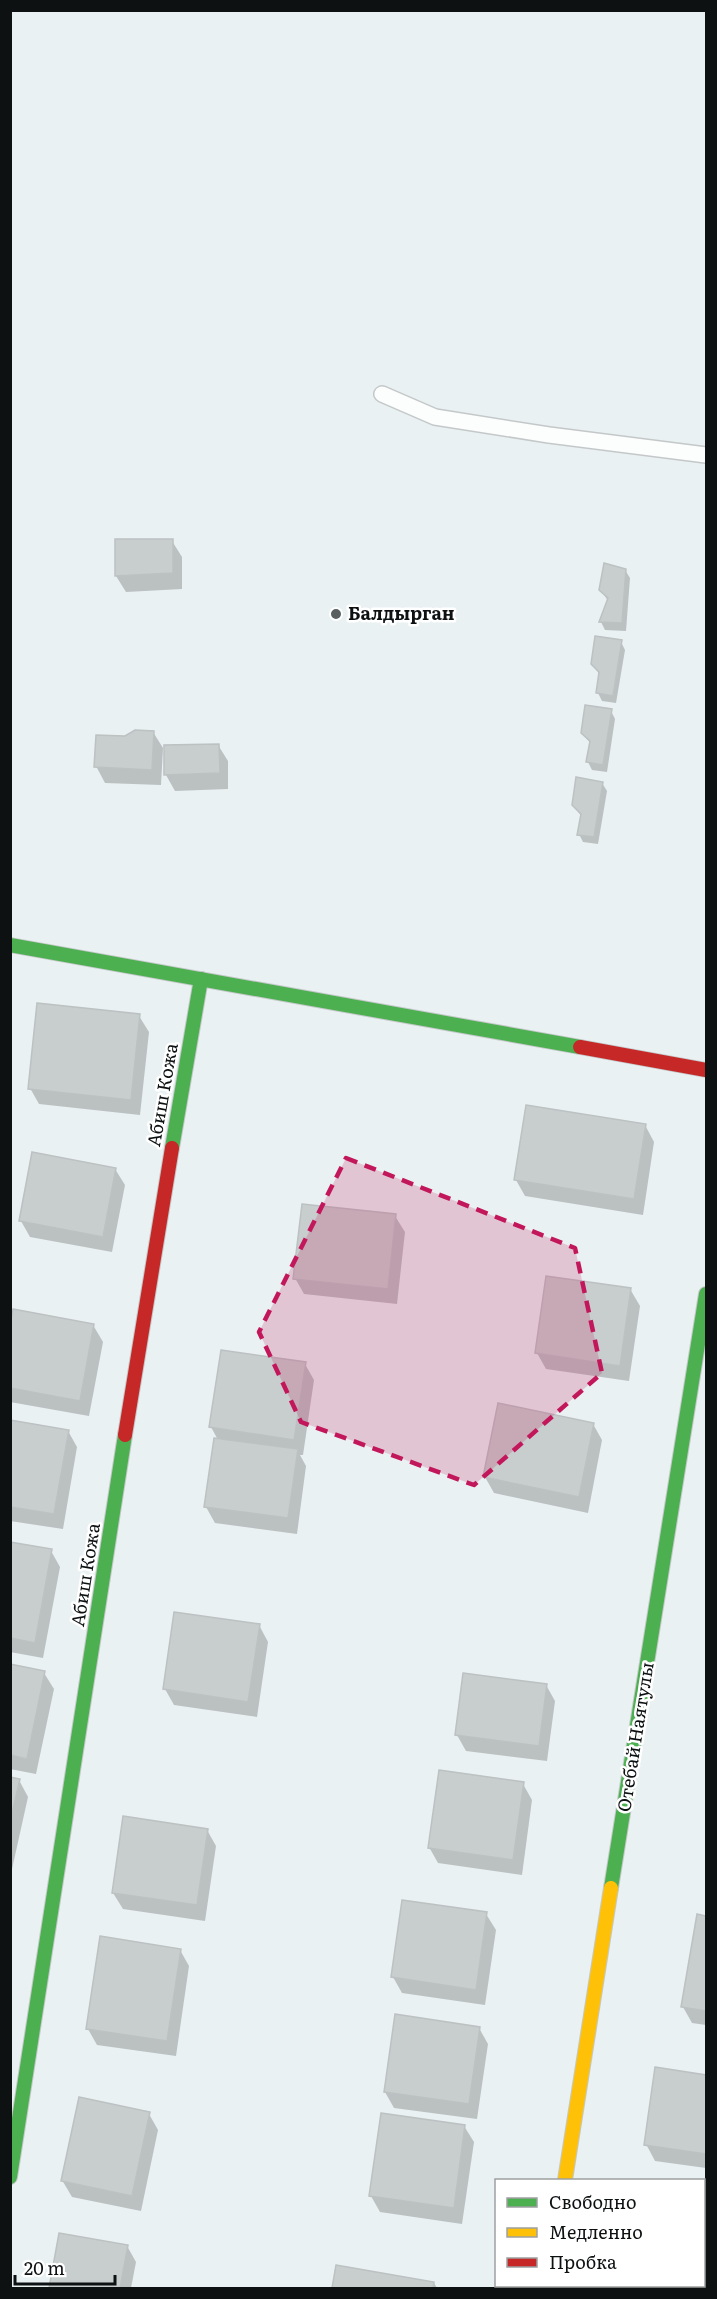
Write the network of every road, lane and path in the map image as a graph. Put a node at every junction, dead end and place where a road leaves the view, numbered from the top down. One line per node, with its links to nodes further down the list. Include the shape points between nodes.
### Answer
1 (382, 394): 2 (lane, via 435,417)
2 (706, 455)
3 (10, 945): 4 (street)
4 (201, 979): 5 (street); 7 (street, Абиш Кожа, via 146,1300)
5 (706, 1070)
6 (706, 1294): 8 (street, Отебай Наятулы)
7 (10, 2177)
8 (565, 2179)

